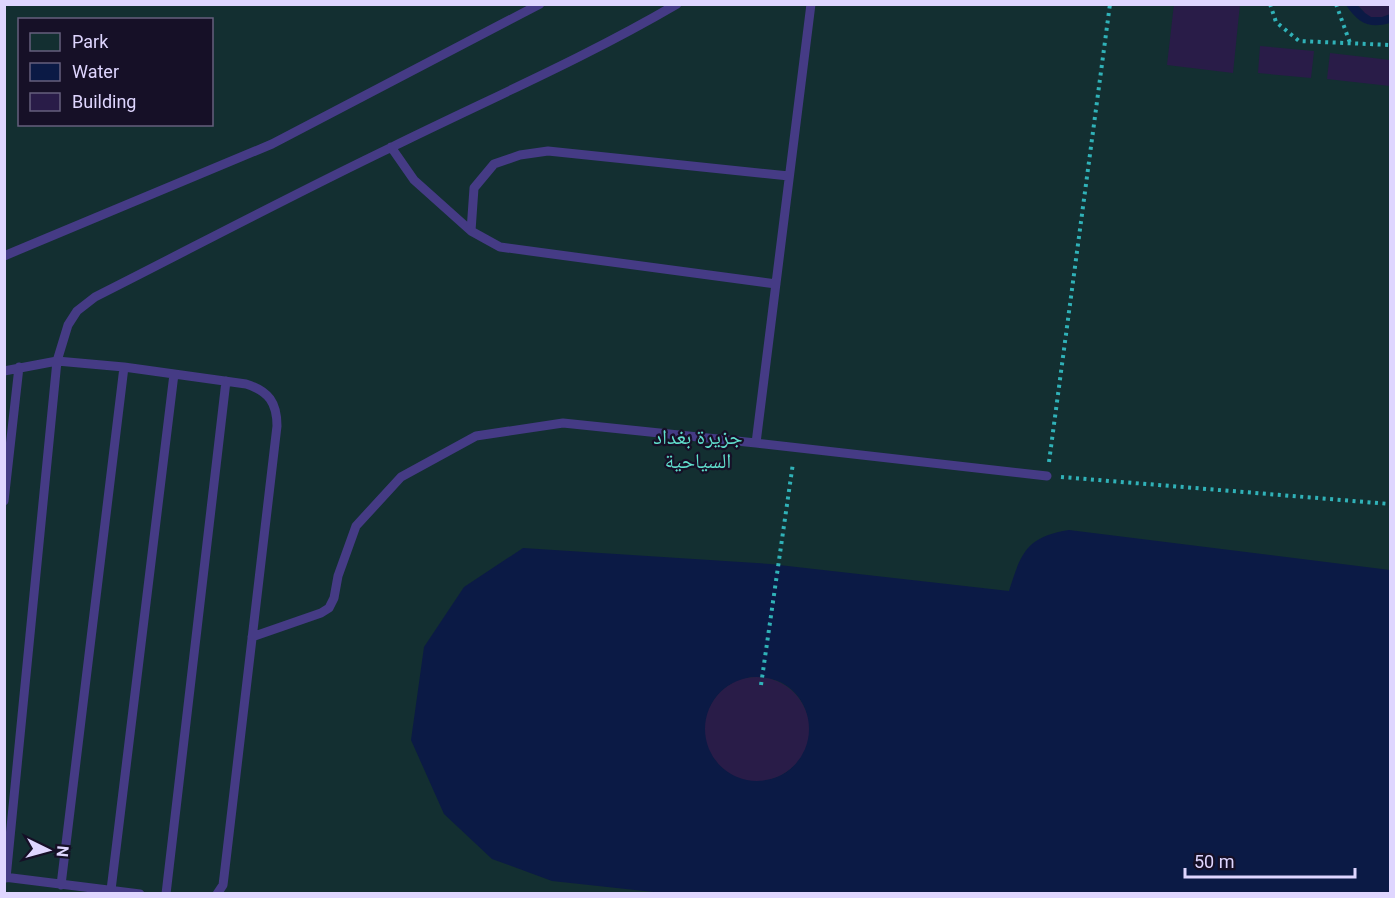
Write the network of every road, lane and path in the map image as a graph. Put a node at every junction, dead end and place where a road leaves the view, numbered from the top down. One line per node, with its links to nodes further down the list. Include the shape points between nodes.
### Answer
1 (540, 4): 12 (lane, via 272,144)
2 (677, 4): 9 (lane)
3 (811, 4): 10 (lane)
4 (1110, 4): 22 (path)
5 (1270, 4): 7 (path, via 1276,22 1299,41)
6 (1335, 4): 7 (path)
7 (1350, 43): 8 (path)
8 (1390, 45)
9 (391, 147): 11 (lane, via 414,180); 14 (lane, via 95,297 77,311 68,325)
10 (789, 176): 11 (lane, via 548,151 520,155 494,164 474,188); 13 (lane)
11 (471, 231): 13 (lane, via 500,247)
12 (4, 256)
13 (776, 284): 20 (lane)
14 (57, 361): 15 (lane); 16 (lane); 27 (lane)
15 (123, 367): 18 (lane); 28 (lane)
16 (20, 368): 17 (lane); 23 (lane)
17 (4, 371)
18 (174, 374): 19 (lane); 29 (lane)
19 (226, 381): 25 (lane, via 266,393 277,414); 31 (lane)
20 (756, 443): 21 (lane); 25 (lane, via 563,423 476,436 401,477 356,525 329,608)
21 (795, 447): 22 (lane); 26 (path)
22 (1047, 476): 24 (path)
23 (4, 501)
24 (1390, 504)
25 (252, 637): 32 (lane, via 223,885)
26 (761, 686)
27 (5, 878): 28 (lane)
28 (61, 885): 29 (lane)
29 (111, 890): 30 (lane)
30 (140, 894)
31 (166, 894)
32 (217, 894)

